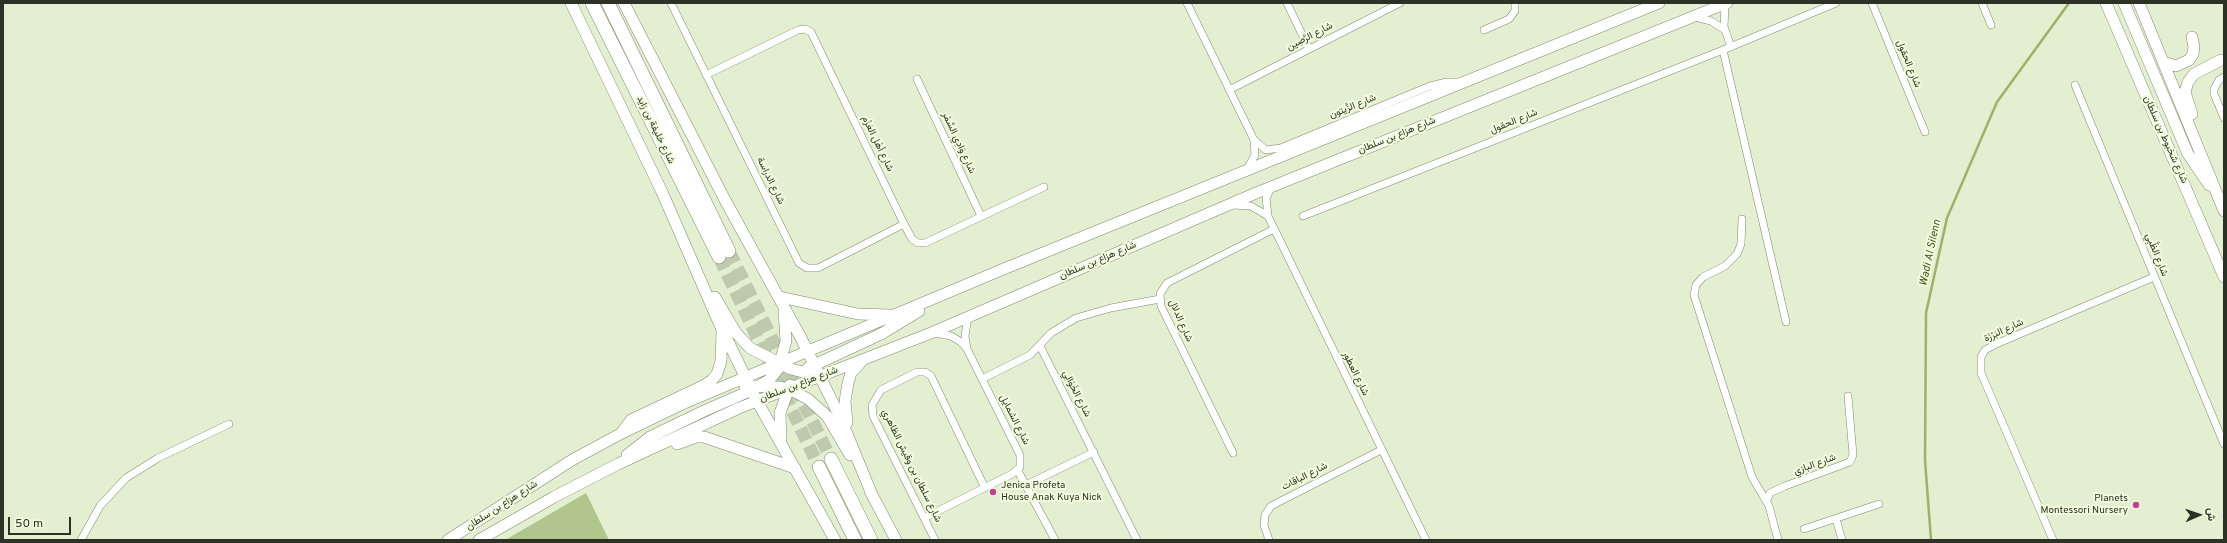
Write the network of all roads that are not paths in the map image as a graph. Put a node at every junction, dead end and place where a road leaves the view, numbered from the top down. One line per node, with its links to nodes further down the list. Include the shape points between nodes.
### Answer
1 (571, 3): 41 (main road)
2 (592, 3): 3 (highway, شارع خليفة بن زايد, via 724,254)
3 (608, 3)
4 (624, 3): 54 (main road, via 725,200)
5 (671, 3): 28 (street, شارع الدراسة)
6 (1187, 3): 33 (street)
7 (1287, 3): 24 (street)
8 (1400, 3): 24 (street, شارع الرَّصِين)
9 (1515, 3): 20 (street, via 1515,11 1509,19)
10 (1659, 3): 31 (main road, شارع هزاع بن سلطان)
11 (1726, 3): 18 (main road, شارع هزاع بن سلطان); 21 (street)
12 (1836, 3): 23 (street, شارع الحقول)
13 (1872, 3): 35 (street, شارع الحقول)
14 (1982, 3): 19 (street)
15 (2106, 3): 51 (main road, شارع شخبوط بن سلطان)
16 (2139, 3): 27 (main road)
17 (2124, 4): 42 (main road, via 2188,154 2200,174)
18 (1695, 17): 21 (street, via 1711,21); 40 (main road, شارع هزاع بن سلطان)
19 (1991, 26)
20 (1484, 30)
21 (1725, 30): 23 (street)
22 (2192, 37): 27 (main road, via 2194,47 2189,60 2176,66)
23 (1731, 47): 25 (street, شارع الحقول)
24 (1308, 49): 33 (street, شارع الرَّصِين)
25 (1723, 50): 47 (street, شارع الحقول); 58 (street)
26 (2221, 60): 37 (main road, via 2194,74 2188,82 2186,92 2187,102 2204,148)
27 (2163, 62): 37 (main road)
28 (706, 75): 49 (street, شارع الدراسة, via 795,257 802,265 810,269 821,267); 49 (street, شارع أهْل العَزْم, via 798,30 805,29 811,32)
29 (2224, 78): 34 (street, via 2219,80 2214,89)
30 (917, 79): 45 (street, شارع وَادِي السَّمْر)
31 (1464, 83): 36 (street, شارع الزَّيتون, via 1447,82 1430,86 1276,150 1261,147); 38 (main road, شارع هزاع بن سلطان)
32 (2075, 85): 52 (street, شارع الظَّبِي)
33 (1229, 90): 36 (street)
34 (2224, 118)
35 (1925, 132)
36 (1254, 140): 38 (street, via 1254,155)
37 (2208, 172): 42 (main road)
38 (1241, 173): 55 (main road, شارع هزاع بن سلطان)
39 (1044, 187): 45 (street, شارع أهْل العَزْم)
40 (1271, 188): 43 (main road, شارع هزاع بن سلطان); 46 (street, شارع العطور, via 1266,198)
41 (662, 192): 59 (main road); 65 (main road, via 736,333 750,348)
42 (2216, 192): 44 (main road)
43 (1231, 205): 46 (street, via 1251,206); 57 (main road, شارع هزاع بن سلطان)
44 (2224, 211)
45 (981, 216): 49 (street, شارع أهْل العَزْم, via 921,244 912,239)
46 (1268, 216): 50 (street, شارع العطور)
47 (1303, 216)
48 (1742, 219): 91 (street, via 1738,254 1726,266 1703,277 1696,285 1694,296 1752,477 1758,490)
49 (904, 224)
50 (1274, 229): 53 (street, شارع الدلال, via 1167,283); 80 (street, شارع العطور)
51 (2224, 276)
52 (2154, 277): 76 (street, شارع الظَّبِي); 110 (street, شارع البَرْزَة, via 1996,344 1985,350 1981,356 1982,373)
53 (1160, 299): 61 (street, via 1111,308 1076,318 1051,333); 82 (street, شارع الدلال, via 1161,306)
54 (781, 300): 56 (main road, via 858,314); 63 (main road); 65 (main road, via 786,341)
55 (932, 300): 56 (main road, شارع هزاع بن سلطان); 66 (main road, via 887,330)
56 (897, 315): 63 (main road, شارع هزاع بن سلطان)
57 (968, 316): 60 (main road, شارع هزاع بن سلطان); 62 (street, شارع الشمايل, via 965,329)
58 (1786, 322)
59 (720, 325): 70 (main road); 77 (main road, via 721,361 712,380 631,420 625,425)
60 (931, 333): 62 (street, شارع الشمايل, via 951,336); 64 (main road, شارع هزاع بن سلطان)
61 (1040, 346): 69 (street, via 1030,355); 81 (street, شارع الخَوَالِي)
62 (967, 349): 69 (street, شارع الشمايل)
63 (808, 352): 65 (main road, شارع هزاع بن سلطان); 66 (main road)
64 (865, 359): 68 (main road, شارع هزاع بن سلطان); 90 (main road, via 851,373 845,410 848,429)
65 (780, 364): 67 (main road); 70 (main road, شارع هزاع بن سلطان); 71 (main road, via 774,375)
66 (814, 364): 67 (main road); 68 (main road)
67 (801, 373): 68 (main road); 72 (main road)
68 (820, 376): 72 (main road, شارع هزاع بن سلطان); 90 (main road)
69 (982, 379): 87 (street, شارع الشمايل, via 1020,455)
70 (750, 384): 71 (main road); 74 (main road); 77 (main road, شارع هزاع بن سلطان, via 709,393); 84 (main road, via 650,437)
71 (763, 385): 72 (main road)
72 (788, 389): 74 (main road, شارع هزاع بن سلطان); 79 (main road, via 779,419); 90 (main road, via 808,399 827,416)
73 (1848, 396): 91 (street, شارع البازي, via 1853,455 1850,462 1770,493)
74 (757, 401): 79 (main road); 84 (main road, شارع هزاع بن سلطان)
75 (228, 424): 96 (street, via 146,464 126,478 100,506)
76 (2222, 431): 78 (street, شارع الظَّبِي)
77 (622, 433): 97 (main road, شارع هزاع بن سلطان, via 572,460)
78 (2224, 444)
79 (783, 448): 86 (main road)
80 (1381, 450): 106 (street, شارع الباقات, via 1271,506 1265,515 1264,525); 107 (street, شارع العطور)
81 (1094, 452): 88 (street); 105 (street, شارع الخَوَالِي)
82 (1233, 454)
83 (831, 459): 101 (highway)
84 (618, 464): 86 (main road, via 696,437); 98 (main road, شارع هزاع بن سلطان, via 554,496)
85 (819, 466): 100 (highway)
86 (795, 468): 99 (main road)
87 (1018, 471): 88 (street); 89 (street)
88 (1026, 485): 104 (street)
89 (984, 488): 93 (street); 93 (street, شارع سلطان بن وقيش الظاهري, via 931,376 925,372 917,372 885,387 874,400 873,416)
90 (873, 497): 102 (main road)
91 (1767, 500): 108 (street)
92 (1879, 504): 94 (street)
93 (924, 518): 103 (street, شارع سلطان بن وقيش الظاهري)
94 (1836, 519): 95 (street); 109 (street)
95 (1804, 529)
96 (81, 540)
97 (448, 540)
98 (479, 540)
99 (835, 540)
100 (855, 540)
101 (871, 540)
102 (896, 540)
103 (935, 540)
104 (1055, 540)
105 (1137, 540)
106 (1269, 540)
107 (1426, 540)
108 (1778, 540)
109 (1842, 540)
110 (2053, 540)

